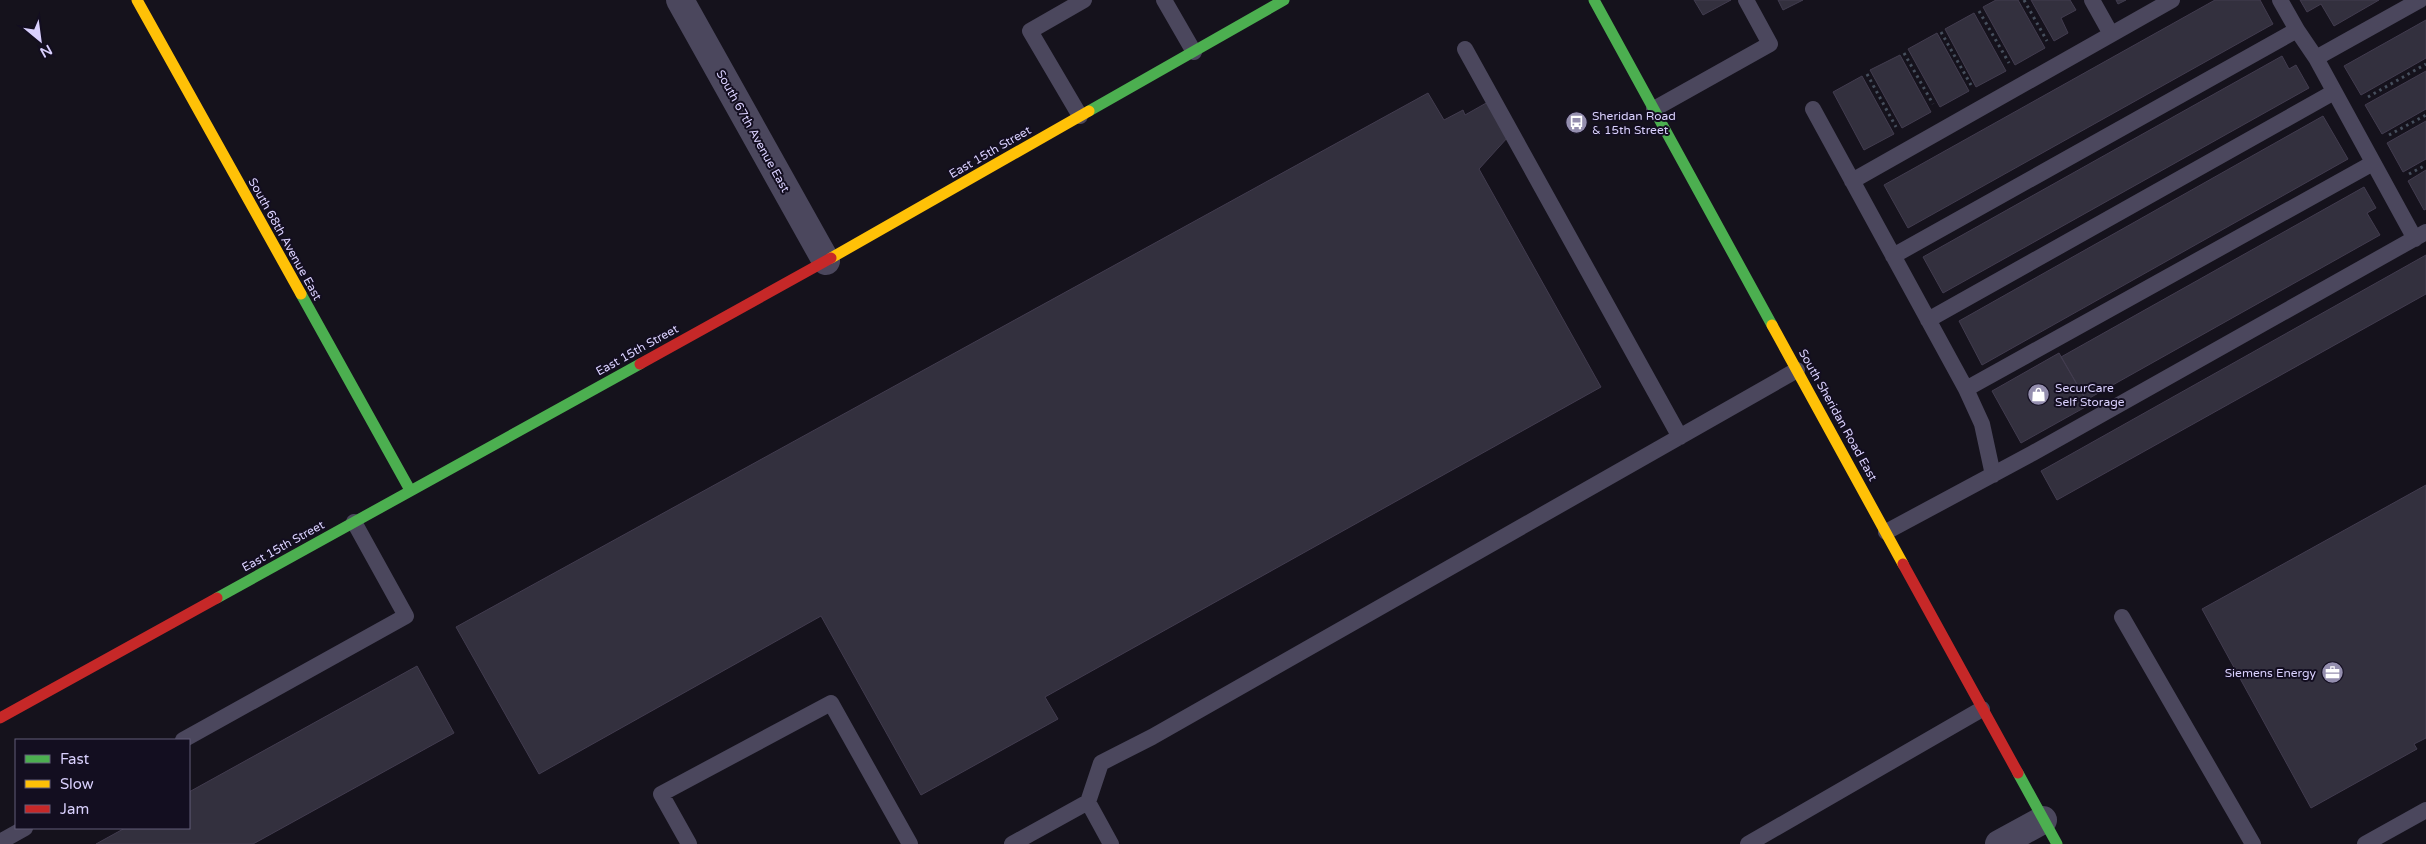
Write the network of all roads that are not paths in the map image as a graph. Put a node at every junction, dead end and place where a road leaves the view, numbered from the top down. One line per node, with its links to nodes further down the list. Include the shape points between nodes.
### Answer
1 (137, 0): 32 (main road, South 68th Avenue East)
2 (680, 0): 26 (street, South 67th Avenue East)
3 (1084, 0): 21 (lane, via 1030,31)
4 (1164, 0): 16 (lane)
5 (1284, 0): 12 (main road, East 15th Street)
6 (1594, 0): 19 (main road, South Sheridan Road East)
7 (1746, 0): 19 (lane, via 1770,44)
8 (2092, 0): 14 (lane)
9 (2172, 0): 14 (lane)
10 (2280, 0): 13 (lane)
11 (2420, 0): 17 (lane)
12 (1261, 6): 16 (main road, East 15th Street)
13 (2296, 30): 17 (lane); 25 (lane)
14 (2111, 34): 23 (lane)
15 (1465, 50): 30 (lane)
16 (1194, 52): 21 (main road, East 15th Street)
17 (2316, 58): 18 (lane)
18 (2334, 92): 22 (lane); 27 (lane)
19 (1654, 109): 28 (main road, South Sheridan Road East)
20 (1813, 109): 23 (lane)
21 (1080, 116): 26 (main road, East 15th Street)
22 (2369, 156): 24 (lane); 29 (lane)
23 (1852, 181): 25 (lane)
24 (2420, 236): 31 (lane)
25 (1893, 256): 27 (lane)
26 (826, 261): 32 (main road, East 15th Street)
27 (1928, 320): 29 (lane)
28 (1797, 370): 30 (lane); 34 (main road, South Sheridan Road East)
29 (1966, 389): 31 (lane, via 1982,424)
30 (1680, 437): 39 (lane, via 1160,733 1101,763)
31 (1993, 474): 34 (lane)
32 (410, 490): 33 (main road, East 15th Street)
33 (354, 522): 37 (main road, East 15th Street); 38 (lane, via 406,616)
34 (1886, 532): 36 (main road, South Sheridan Road East)
35 (2122, 617): 51 (lane)
36 (1982, 709): 41 (main road, South Sheridan Road East); 48 (lane)
37 (0, 718)
38 (185, 739)
39 (1088, 802): 46 (lane); 47 (lane)
40 (2426, 810): 52 (lane)
41 (2043, 820): 49 (street); 50 (main road, South Sheridan Road East)
42 (23, 829): 43 (lane)
43 (0, 842)
44 (689, 844): 45 (lane, via 661,794 831,704)
45 (910, 844)
46 (1012, 844)
47 (1110, 844)
48 (1748, 844)
49 (1999, 844)
50 (2057, 844)
51 (2253, 844)
52 (2366, 844)

